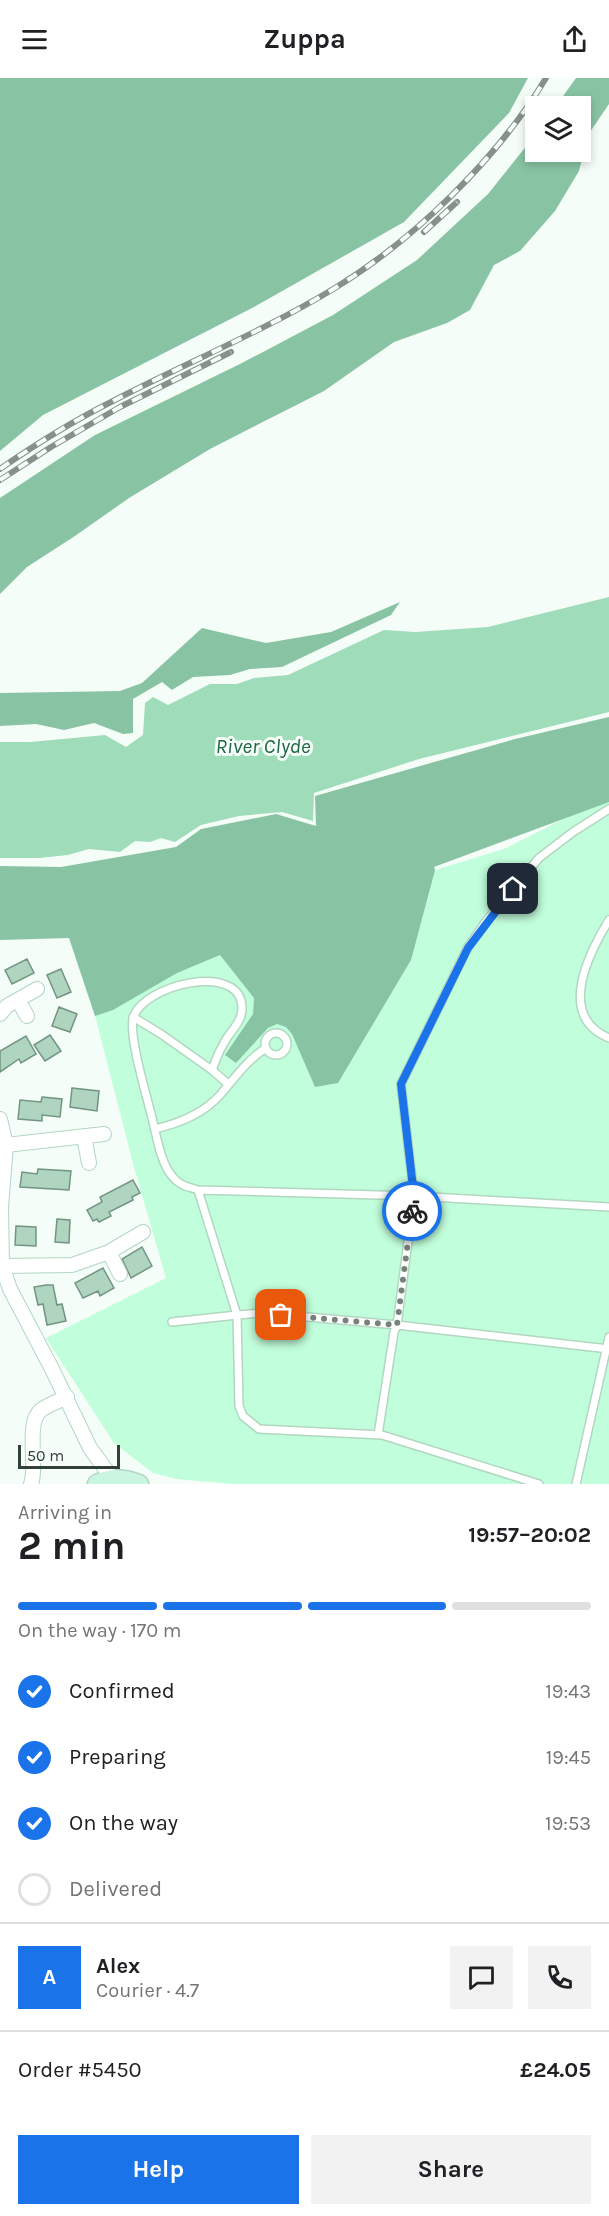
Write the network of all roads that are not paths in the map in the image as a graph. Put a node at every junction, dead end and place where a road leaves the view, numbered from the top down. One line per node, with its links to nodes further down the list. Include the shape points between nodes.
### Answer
1 (609, 809): 19 (lane, via 539,858 468,948 401,1084)
2 (609, 920): 8 (lane, via 586,963 580,994 592,1028)
3 (38, 989): 4 (street)
4 (18, 1000): 5 (street); 6 (street)
5 (0, 1014)
6 (27, 1016)
7 (133, 1017): 10 (lane); 10 (lane, via 144,1001 185,984 216,981 232,989 242,1008 239,1021); 13 (lane, via 134,1039)
8 (609, 1038)
9 (266, 1048): 11 (lane)
10 (212, 1070): 11 (lane)
11 (228, 1084): 13 (lane, via 198,1114)
12 (0, 1119): 16 (street)
13 (155, 1129): 18 (lane, via 171,1175 179,1184)
14 (104, 1134): 15 (street)
15 (84, 1136): 16 (street); 17 (street)
16 (6, 1145): 20 (street)
17 (89, 1163)
18 (198, 1190): 19 (lane); 26 (lane)
19 (414, 1196): 21 (lane); 28 (lane)
20 (1, 1207): 24 (street)
21 (609, 1207)
22 (143, 1232): 23 (street)
23 (109, 1252): 24 (street, via 72,1265); 25 (street)
24 (2, 1266): 31 (street, via 10,1289)
25 (120, 1274)
26 (237, 1315): 27 (lane); 28 (lane, via 263,1313); 32 (lane, via 239,1406 243,1416 259,1429)
27 (172, 1322)
28 (397, 1325): 30 (lane); 32 (lane)
29 (609, 1337): 30 (lane)
30 (608, 1349): 37 (lane)
31 (67, 1397): 33 (street); 34 (street, via 39,1411 33,1424)
32 (378, 1435): 36 (lane)
33 (102, 1482): 35 (main road, via 128,1479)
34 (31, 1484)
35 (139, 1484)
36 (539, 1484)
37 (576, 1484)

